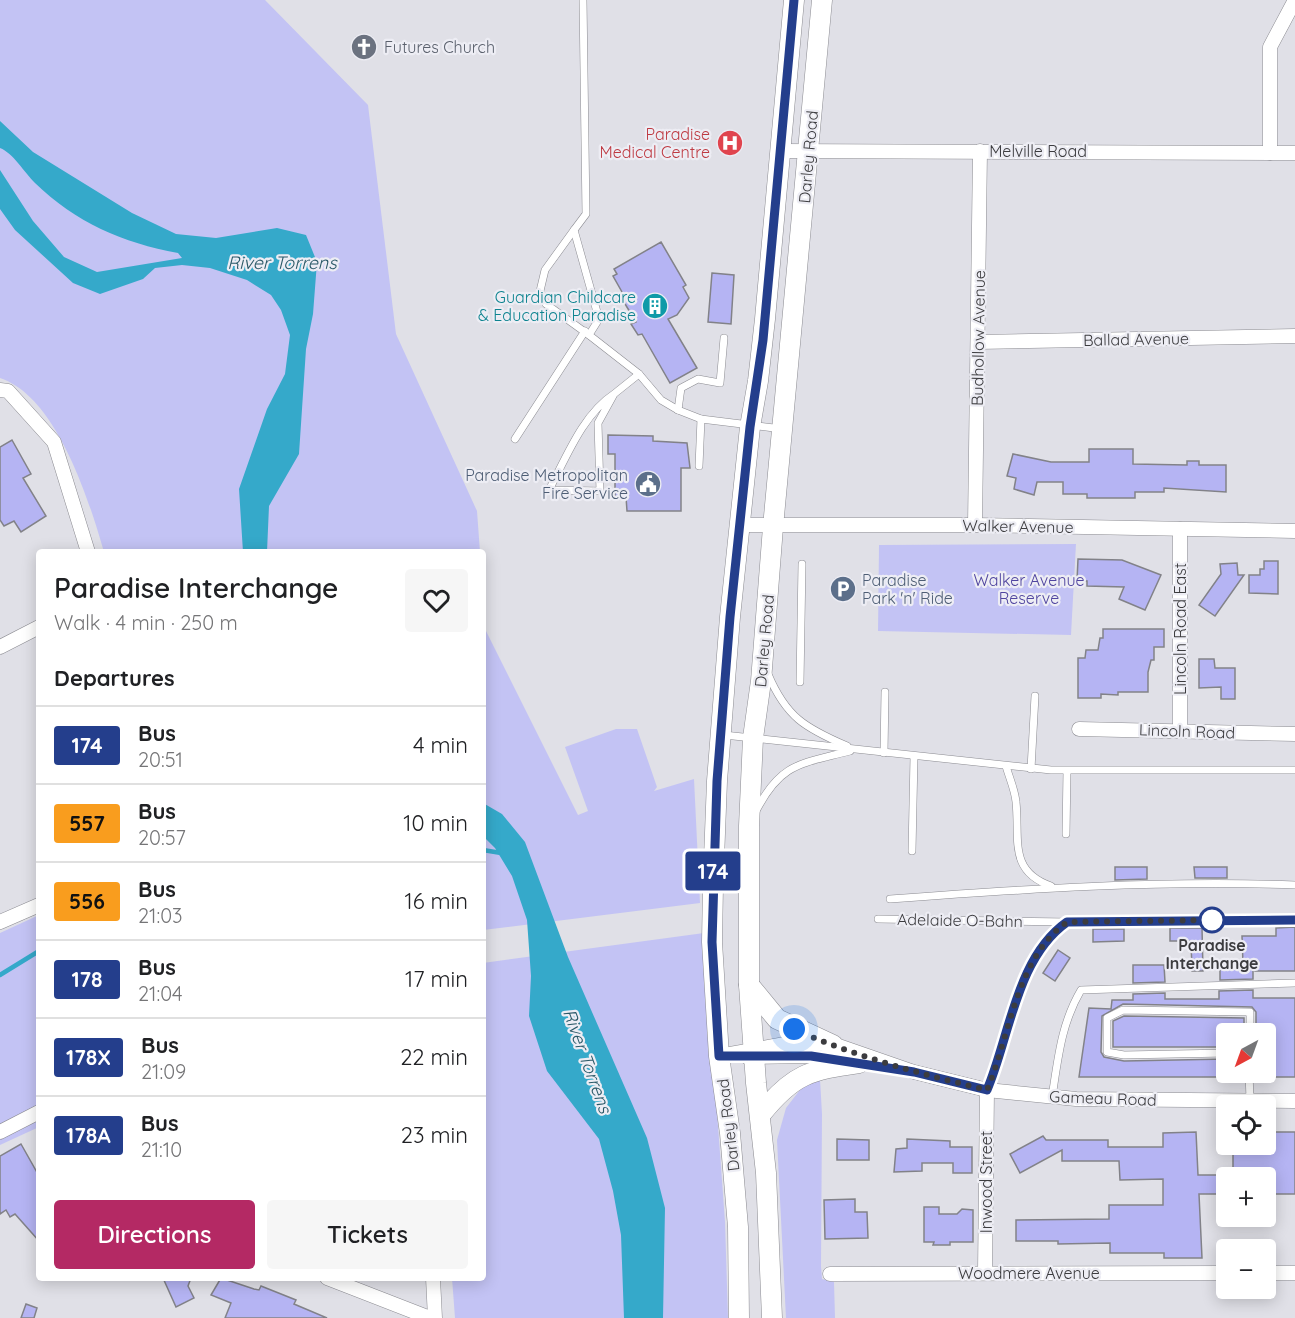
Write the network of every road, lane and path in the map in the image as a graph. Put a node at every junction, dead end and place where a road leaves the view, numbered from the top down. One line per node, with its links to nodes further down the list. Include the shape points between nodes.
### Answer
1 (583, 0): 10 (lane, via 586,214)
2 (794, 0): 7 (main road, Darley Road)
3 (822, 0): 5 (main road, Darley Road)
4 (1295, 0): 8 (street, via 1270,47)
5 (809, 149): 6 (street, Melville Road); 7 (street, Melville Road); 21 (main road, Darley Road)
6 (980, 150): 8 (street, Melville Road); 14 (street, Budhollow Avenue)
7 (780, 151): 20 (main road, Darley Road)
8 (1270, 153): 9 (street, Melville Road)
9 (1295, 153)
10 (574, 230): 11 (lane, via 599,319); 11 (lane, via 545,270 540,291 546,304)
11 (587, 333): 15 (lane); 22 (lane)
12 (1295, 336): 14 (street, Ballad Avenue)
13 (724, 338): 18 (lane, via 720,383 698,379 681,388)
14 (978, 342): 25 (street, Budhollow Avenue)
15 (639, 374): 17 (lane); 18 (lane, via 661,399)
16 (0, 390): 29 (street, via 8,390 54,442)
17 (614, 394): 17 (lane, via 598,423 600,491 549,490 587,422 601,402)
18 (678, 410): 19 (lane)
19 (701, 419): 20 (lane); 23 (lane)
20 (750, 427): 21 (lane); 24 (main road, Darley Road)
21 (783, 429): 26 (main road, Darley Road)
22 (515, 440)
23 (699, 466)
24 (740, 525): 26 (street, Walker Avenue); 39 (main road, Darley Road)
25 (975, 525): 26 (street, Walker Avenue); 27 (street, Walker Avenue)
26 (773, 527): 33 (main road, Darley Road)
27 (1180, 529): 28 (street, Walker Avenue); 38 (street, Lincoln Road East)
28 (1295, 531)
29 (87, 549)
30 (802, 564): 34 (lane)
31 (36, 629): 32 (street)
32 (0, 647)
33 (763, 662): 41 (main road, Darley Road); 42 (lane, via 779,697 793,716 813,731)
34 (800, 682)
35 (885, 692): 43 (lane)
36 (1035, 696): 46 (lane)
37 (1079, 729): 38 (street, Lincoln Road)
38 (1180, 730): 40 (street, Lincoln Road)
39 (722, 734): 41 (lane); 66 (main road, Darley Road, via 712,942)
40 (1295, 734)
41 (753, 738): 42 (lane); 49 (main road, Darley Road)
42 (855, 749): 43 (lane); 49 (lane, via 783,772 768,788)
43 (884, 753): 44 (lane)
44 (915, 757): 45 (lane); 51 (lane)
45 (1006, 766): 46 (lane); 53 (lane, via 1016,800 1019,859 1035,880)
46 (1030, 769): 48 (lane)
47 (1295, 770): 48 (lane)
48 (1067, 771): 50 (lane)
49 (749, 826): 61 (main road, Darley Road)
50 (1066, 834)
51 (912, 851)
52 (1295, 885): 53 (lane, Adelaide O-Bahn)
53 (1055, 887): 54 (lane, Adelaide O-Bahn)
54 (890, 899)
55 (36, 906): 58 (street)
56 (878, 919): 59 (lane, Adelaide O-Bahn)
57 (1295, 920): 59 (lane, Adelaide O-Bahn)
58 (0, 922)
59 (1067, 922): 69 (lane, via 1053,932 1035,959)
60 (1295, 983): 70 (lane, via 1081,990 1069,1011 1056,1057)
61 (749, 985): 63 (main road, via 777,1019); 64 (main road, Darley Road)
62 (1250, 1023): 65 (lane, via 1250,1012 1123,1010 1107,1018 1107,1052)
63 (833, 1045): 64 (street, Gameau Road, via 801,1043); 68 (street, Gameau Road)
64 (755, 1053): 66 (street, Gameau Road); 67 (street, Gameau Road); 75 (main road, Darley Road)
65 (1216, 1053)
66 (719, 1056): 85 (main road, Darley Road, via 738,1227)
67 (859, 1063): 68 (street, Gameau Road); 75 (main road, via 808,1072)
68 (914, 1072): 69 (street, Gameau Road)
69 (987, 1090): 70 (street, Gameau Road); 81 (street, Inwood Street)
70 (1052, 1097): 71 (street, Gameau Road)
71 (1216, 1099)
72 (1276, 1101): 73 (street, Gameau Road)
73 (1295, 1101)
74 (36, 1114): 76 (street)
75 (761, 1114): 86 (main road, Darley Road, via 771,1238)
76 (0, 1132)
77 (1216, 1273): 81 (street, Woodmere Avenue)
78 (1276, 1273): 79 (street)
79 (1295, 1273)
80 (830, 1274): 81 (street, Woodmere Avenue)
81 (986, 1274)
82 (335, 1281): 84 (street)
83 (433, 1281): 84 (street)
84 (432, 1318)
85 (739, 1318)
86 (772, 1318)

